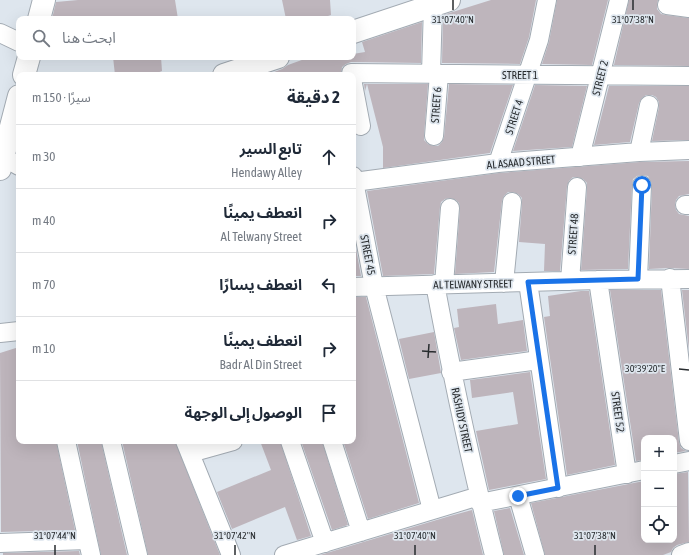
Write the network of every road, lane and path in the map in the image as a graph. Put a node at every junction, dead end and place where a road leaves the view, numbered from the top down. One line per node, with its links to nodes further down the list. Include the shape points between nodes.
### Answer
1 (44, 0): 7 (street)
2 (547, 0): 17 (street, STREET 4, via 539,40)
3 (619, 0): 18 (street, STREET 2)
4 (441, 3): 8 (street); 16 (street, STREET 6)
5 (667, 6): 6 (street)
6 (689, 8)
7 (40, 16)
8 (356, 31)
9 (0, 33): 10 (street)
10 (16, 41)
11 (28, 60): 13 (street)
12 (269, 60): 14 (street)
13 (25, 72)
14 (233, 72)
15 (356, 72): 16 (street, STREET 1)
16 (435, 74): 17 (street, STREET 1); 24 (street, STREET 6)
17 (528, 75): 18 (street, STREET 1); 29 (street, STREET 4)
18 (601, 75): 19 (street, STREET 1); 27 (street, STREET 2)
19 (689, 76)
20 (356, 99): 23 (street)
21 (649, 105): 26 (street)
22 (16, 113): 28 (street)
23 (361, 126)
24 (434, 136)
25 (689, 150): 26 (street, AL ASAAD STREET)
26 (639, 152): 27 (street, AL ASAAD STREET)
27 (580, 157): 29 (street, AL ASAAD STREET)
28 (8, 159)
29 (498, 163): 30 (street, AL ASAAD STREET)
30 (356, 179)
31 (642, 185): 37 (street)
32 (577, 187): 40 (street, STREET 48)
33 (356, 190): 44 (street, STREET 45)
34 (512, 202): 42 (street)
35 (450, 208): 43 (street, RASHIDY STREET)
36 (670, 278): 37 (street, AL TELWANY STREET); 38 (street, AL TELWANY STREET); 50 (street)
37 (638, 279): 39 (street, AL TELWANY STREET)
38 (689, 279)
39 (598, 280): 40 (street, AL TELWANY STREET); 60 (street, STREET 52)
40 (570, 281): 41 (street, AL TELWANY STREET)
41 (528, 282): 42 (street, AL TELWANY STREET); 48 (street)
42 (504, 283): 43 (street, AL TELWANY STREET)
43 (440, 284): 44 (street, AL TELWANY STREET); 49 (street, RASHIDY STREET)
44 (374, 286): 45 (street, AL TELWANY STREET); 64 (street, STREET 45)
45 (356, 287)
46 (16, 331): 47 (street)
47 (0, 333)
48 (539, 360): 49 (street); 61 (street)
49 (451, 372): 63 (street, RASHIDY STREET)
50 (689, 442)
51 (67, 444): 68 (street)
52 (112, 444): 70 (street)
53 (210, 444): 56 (street)
54 (291, 444): 66 (street)
55 (333, 444): 65 (street)
56 (187, 447): 71 (street)
57 (689, 461): 58 (street)
58 (677, 463)
59 (641, 471): 60 (street)
60 (627, 474): 61 (street)
61 (558, 488): 62 (street)
62 (518, 496): 63 (street); 74 (street)
63 (479, 500): 64 (street); 73 (street, RASHIDY STREET)
64 (432, 510): 65 (street)
65 (361, 532): 66 (street)
66 (325, 542): 72 (street)
67 (0, 543): 68 (street)
68 (89, 548)
69 (689, 552): 75 (street)
70 (138, 555)
71 (231, 555)
72 (284, 555)
73 (494, 555)
74 (535, 555)
75 (682, 555)

